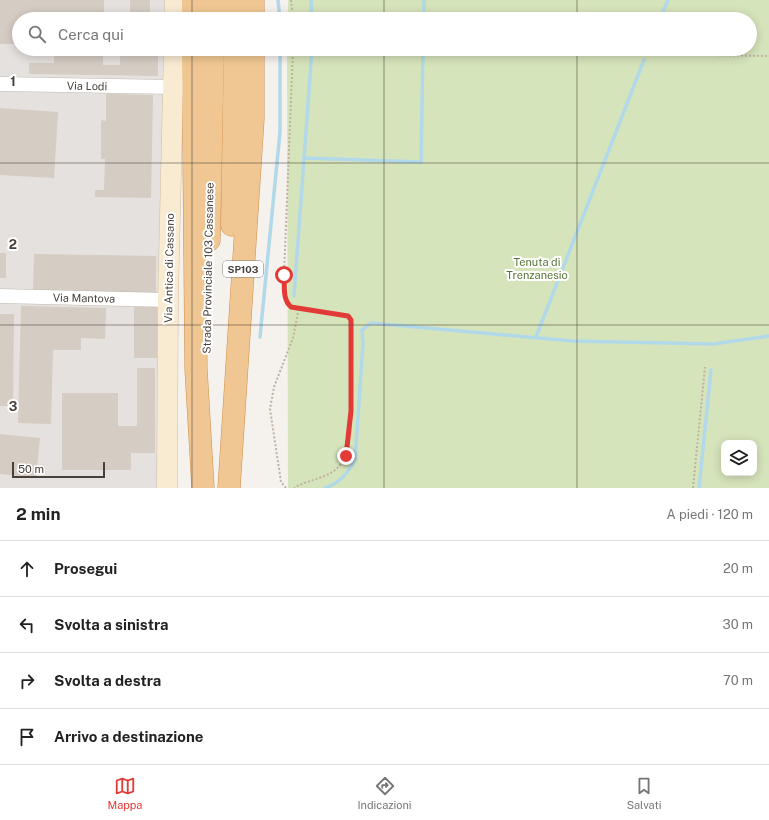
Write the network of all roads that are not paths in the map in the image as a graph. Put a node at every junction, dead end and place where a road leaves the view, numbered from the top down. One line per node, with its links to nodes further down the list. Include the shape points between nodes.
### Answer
1 (175, 0): 6 (main road)
2 (193, 0): 7 (highway)
3 (214, 0): 8 (highway)
4 (236, 0): 9 (highway)
5 (253, 0): 10 (highway)
6 (175, 12)
7 (193, 12)
8 (214, 12)
9 (235, 12)
10 (253, 12)
11 (174, 56): 17 (main road, Via Antica di Cassano)
12 (193, 56): 21 (highway, SP103, via 196,369)
13 (213, 56): 21 (highway, Strada Provinciale 103 Cassanese / SP103)
14 (235, 56): 22 (highway, SP103)
15 (253, 56): 22 (highway, SP103, via 253,119)
16 (0, 84): 17 (street, Via Lodi)
17 (173, 87): 19 (main road, Via Antica di Cassano)
18 (0, 296): 19 (street, Via Mantova)
19 (168, 300): 20 (main road, Via Antica di Cassano)
20 (167, 488)
21 (203, 488)
22 (228, 488)

